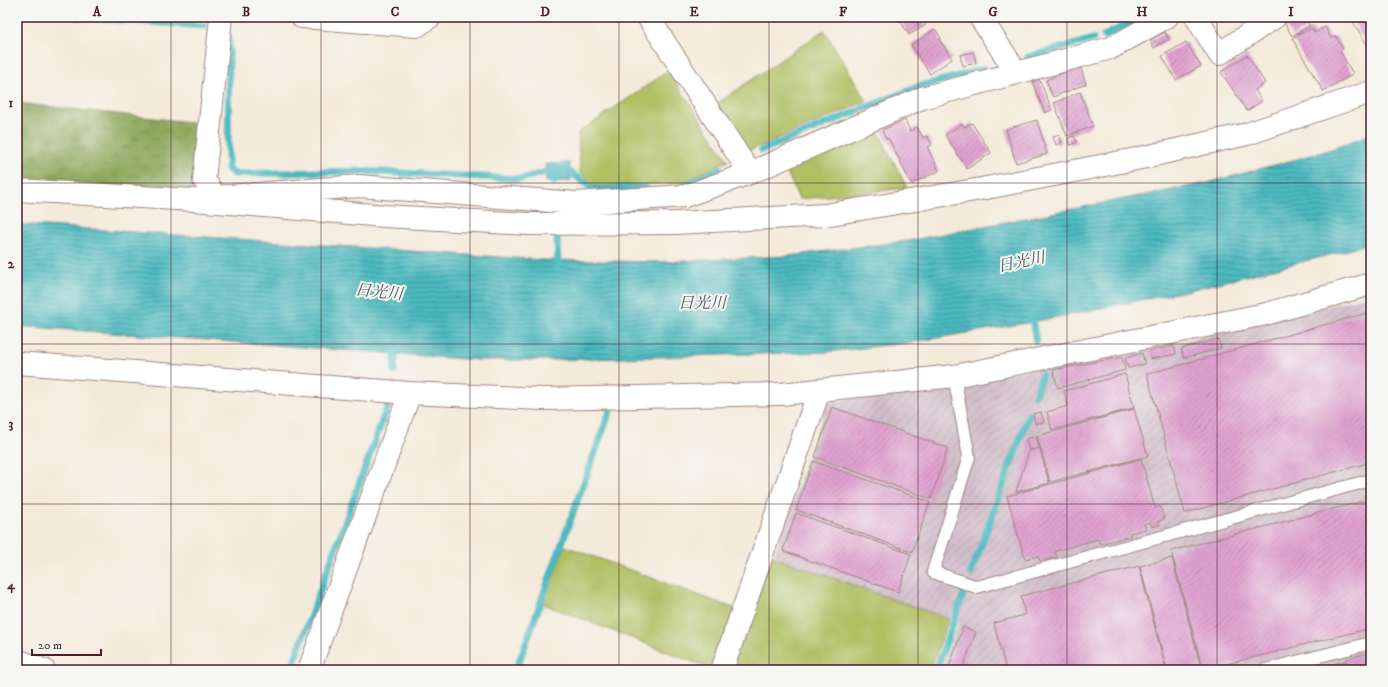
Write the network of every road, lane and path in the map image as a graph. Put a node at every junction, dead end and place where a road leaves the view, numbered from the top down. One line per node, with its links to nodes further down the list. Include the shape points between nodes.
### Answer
1 (221, 17): 11 (street, via 204,180 216,197 359,186 575,203 685,196)
2 (302, 17): 3 (street, via 417,26)
3 (430, 17)
4 (648, 17): 11 (street)
5 (980, 17): 9 (street)
6 (1167, 17): 9 (street, via 1111,48)
7 (1196, 17): 8 (street, via 1219,54)
8 (1275, 17)
9 (1016, 72): 11 (street, via 922,98)
10 (1371, 92): 12 (street, via 1248,134 981,189 825,215 676,223 529,224)
11 (750, 172)
12 (17, 190)
13 (1371, 284): 15 (street, via 1266,314)
14 (17, 363): 17 (street)
15 (954, 376): 16 (street); 18 (lane, via 969,457 933,572 977,587)
16 (819, 391): 17 (street, via 543,399); 23 (street)
17 (410, 393): 22 (street)
18 (1371, 480)
19 (1371, 643): 24 (lane)
20 (17, 660): 21 (street)
21 (44, 670)
22 (309, 670)
23 (722, 670)
24 (1265, 670)

